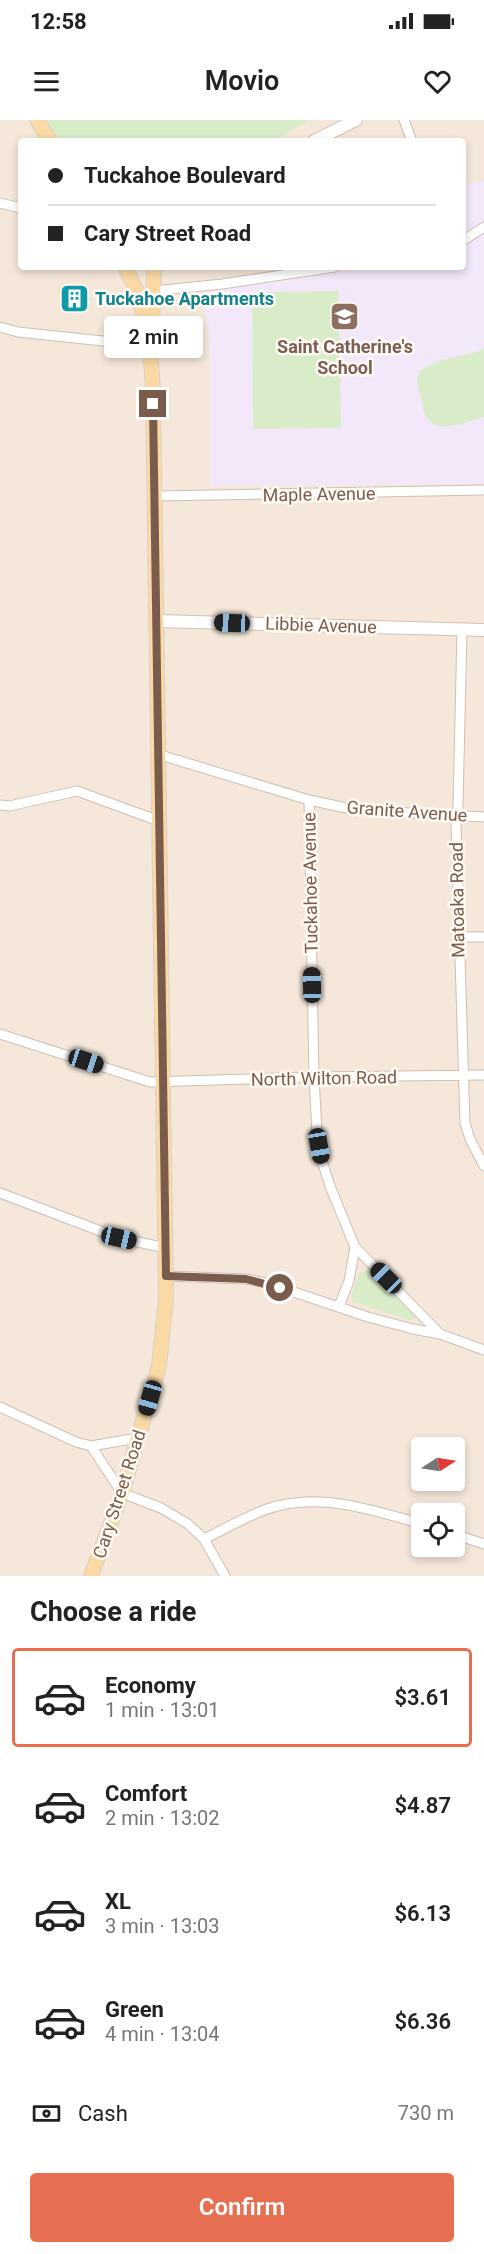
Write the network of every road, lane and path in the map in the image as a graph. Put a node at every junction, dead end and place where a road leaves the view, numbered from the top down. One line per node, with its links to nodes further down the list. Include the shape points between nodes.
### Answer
1 (37, 120): 4 (main road)
2 (356, 120): 5 (main road)
3 (404, 120): 6 (street)
4 (48, 138)
5 (320, 138)
6 (411, 138)
7 (0, 203): 8 (street)
8 (18, 207)
9 (484, 227): 10 (street)
10 (466, 239)
11 (127, 270): 16 (main road, Cary Street Road, via 143,308)
12 (154, 270): 14 (main road)
13 (315, 270): 14 (street)
14 (154, 291): 16 (main road)
15 (0, 327): 16 (street)
16 (150, 346): 18 (main road, Cary Street Road)
17 (484, 490): 18 (street, Maple Avenue)
18 (155, 496): 19 (main road, Cary Street Road)
19 (158, 621): 20 (main road, Libbie Avenue); 22 (main road, Cary Street Road)
20 (462, 629): 21 (main road, Libbie Avenue); 25 (street, Matoaka Road)
21 (484, 630)
22 (158, 754): 23 (street, Granite Avenue); 27 (main road, Cary Street Road)
23 (309, 800): 25 (street, Granite Avenue, via 356,810); 33 (street, Tuckahoe Avenue)
24 (0, 805): 27 (street, via 77,791)
25 (457, 816): 26 (street, Granite Avenue); 28 (street, Matoaka Road)
26 (484, 817)
27 (159, 821): 34 (main road, Cary Street Road)
28 (458, 937): 29 (street); 31 (street, Matoaka Road)
29 (484, 937)
30 (0, 1034): 34 (street, North Wilton Road, via 150,1082)
31 (462, 1076): 32 (street, North Wilton Road); 33 (street, North Wilton Road); 35 (street, Matoaka Road, via 465,1123)
32 (484, 1076)
33 (314, 1077): 34 (street, North Wilton Road); 37 (street, Tuckahoe Avenue, via 322,1161)
34 (164, 1083): 38 (main road, Cary Street Road)
35 (484, 1166)
36 (0, 1193): 38 (street, via 119,1238)
37 (355, 1247): 40 (street, via 349,1281); 41 (street, Tuckahoe Avenue)
38 (166, 1248): 39 (main road, Cary Street Road)
39 (166, 1276): 40 (street, via 246,1279); 44 (main road, Cary Street Road, via 160,1359)
40 (339, 1306): 41 (street)
41 (440, 1334): 42 (street)
42 (484, 1350)
43 (0, 1407): 45 (street)
44 (137, 1438): 45 (street); 46 (main road, Cary Street Road)
45 (91, 1446): 46 (street)
46 (122, 1493): 49 (street, via 161,1508); 51 (main road, Cary Street Road)
47 (411, 1521): 49 (street, via 339,1503 299,1503 269,1508)
48 (465, 1538): 50 (street)
49 (204, 1539): 52 (street)
50 (484, 1544)
51 (91, 1576)
52 (225, 1576)

